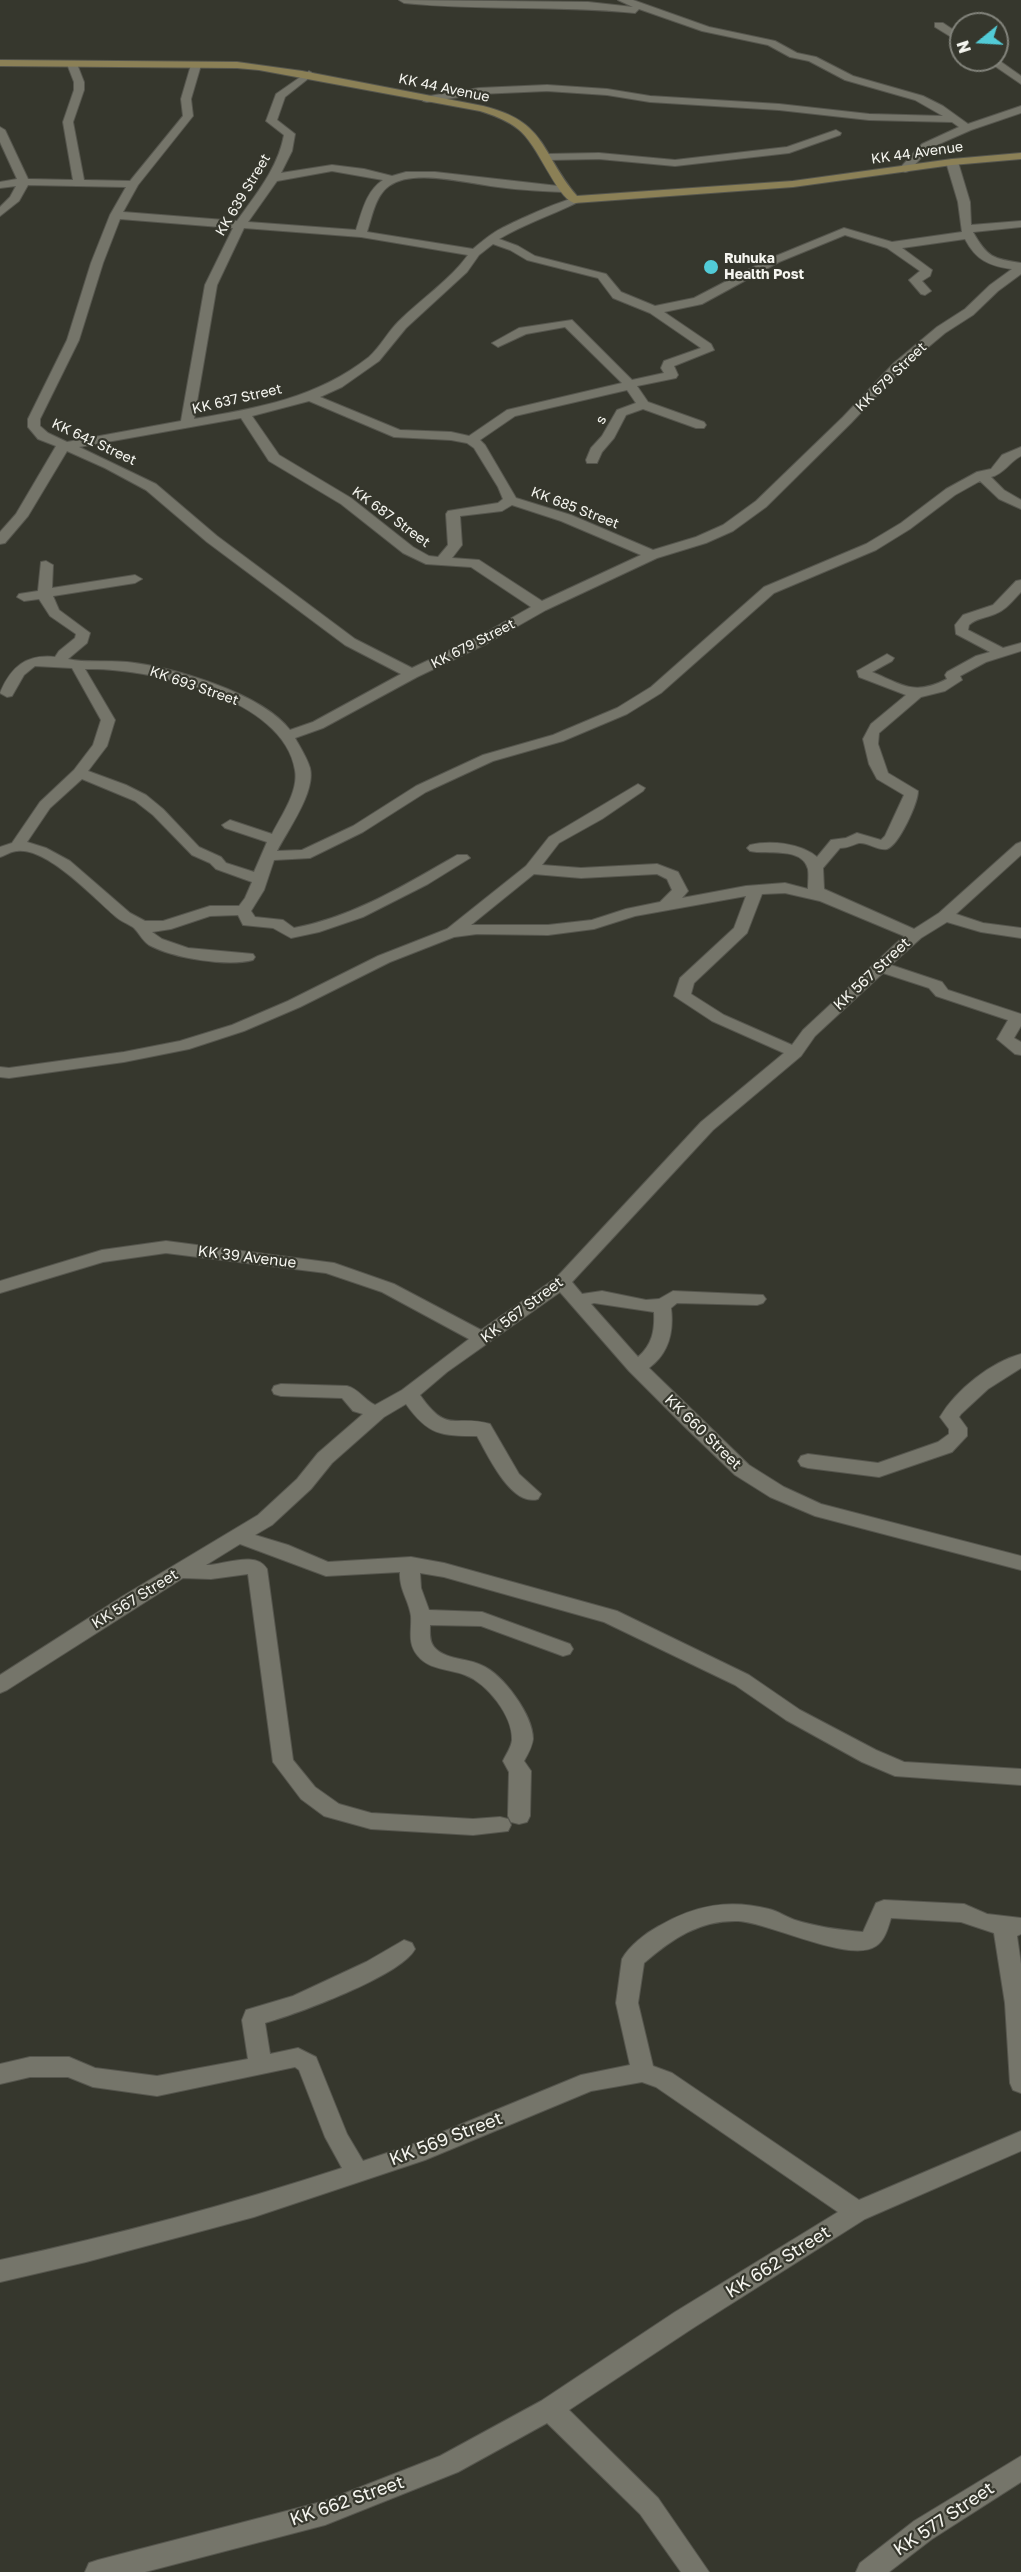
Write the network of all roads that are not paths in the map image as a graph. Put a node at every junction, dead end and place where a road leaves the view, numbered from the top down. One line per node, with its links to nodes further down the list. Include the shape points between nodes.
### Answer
1 (405, 0): 4 (street)
2 (510, 0): 4 (street)
3 (623, 0): 5 (street)
4 (485, 4): 5 (street, via 588,5)
5 (658, 13): 16 (street, via 771,43 849,78 919,98)
6 (939, 25): 7 (street)
7 (949, 32)
8 (0, 63): 9 (main road, KK 44 Avenue)
9 (72, 64): 10 (main road, KK 44 Avenue); 27 (street, via 79,90 68,122)
10 (196, 65): 12 (main road, KK 44 Avenue); 28 (street, KK 641 Street, via 186,99 188,116)
11 (1008, 72): 13 (street)
12 (309, 74): 14 (main road, KK 44 Avenue); 24 (street, KK 639 Street, via 280,96 271,118 290,134 287,151)
13 (1021, 81)
14 (427, 99): 16 (street, via 479,91 548,88 869,117); 21 (main road, KK 44 Avenue, via 485,110 520,125)
15 (1021, 109): 17 (street)
16 (953, 119): 17 (street)
17 (967, 128): 23 (street, via 926,146)
18 (0, 130): 26 (street)
19 (836, 133): 21 (street, via 789,150 683,162)
20 (1021, 156): 22 (main road, KK 44 Avenue)
21 (547, 157): 30 (main road, KK 44 Avenue)
22 (952, 162): 23 (main road, KK 44 Avenue); 36 (street, via 964,202)
23 (905, 170): 31 (main road, KK 44 Avenue, via 793,184)
24 (273, 178): 25 (street, via 332,168); 35 (street, KK 639 Street)
25 (392, 179): 30 (street, via 442,176); 37 (street, via 377,191)
26 (24, 182): 27 (street); 29 (street); 32 (street, via 15,199)
27 (79, 182): 28 (street)
28 (133, 184): 33 (street, KK 641 Street)
29 (0, 185)
30 (563, 189): 31 (main road, KK 44 Avenue)
31 (574, 200): 38 (street, KK 637 Street, via 515,225)
32 (0, 213)
33 (116, 215): 35 (street); 52 (street, KK 641 Street, via 73,340 34,419 34,428)
34 (1021, 224): 36 (street)
35 (240, 225): 37 (street); 49 (street, KK 639 Street, via 211,285)
36 (967, 232): 39 (street); 41 (street, via 978,252 993,262)
37 (361, 234): 40 (street)
38 (491, 240): 40 (street, KK 637 Street); 43 (street, via 531,258 602,276 617,295)
39 (891, 246): 42 (street, via 926,270 915,280); 43 (street, via 844,231 775,260 698,301)
40 (475, 253): 46 (street, KK 637 Street, via 463,270 402,325 375,358 338,384)
41 (1021, 268): 59 (street, KK 679 Street, via 898,366 761,504 728,528)
42 (925, 291)
43 (654, 310): 45 (street, via 708,350 668,364 672,375)
44 (498, 342): 45 (street, via 523,331 568,323)
45 (630, 384): 47 (street); 51 (street, via 511,412)
46 (310, 397): 48 (street, KK 637 Street); 51 (street, via 398,434)
47 (644, 405): 50 (street); 54 (street, s, via 621,413)
48 (244, 414): 49 (street, KK 637 Street); 60 (street, KK 687 Street, via 274,458 345,501 408,550 426,560)
49 (187, 425): 52 (street, KK 637 Street)
50 (700, 425)
51 (471, 440): 56 (street, KK 685 Street, via 479,445)
52 (63, 446): 58 (street, via 21,516); 72 (street, KK 641 Street, via 150,487 212,539 350,642)
53 (1021, 451): 55 (street, via 1007,458 996,472)
54 (592, 460)
55 (982, 475): 57 (street, via 995,491); 84 (street, via 932,503 908,524 869,548 769,590 656,690 622,711 558,738 488,758 421,789 358,829 305,855)
56 (510, 500): 59 (street, KK 685 Street, via 566,518); 60 (street, via 502,507 453,514 455,545)
57 (1021, 505)
58 (0, 540)
59 (652, 555): 66 (street, KK 679 Street)
60 (442, 561): 66 (street, KK 687 Street, via 474,563)
61 (46, 565): 64 (street)
62 (135, 579): 64 (street)
63 (1021, 584): 68 (street, via 993,611 975,615 961,626 965,635)
64 (43, 593): 65 (street); 70 (street, via 51,612 84,633 82,640)
65 (24, 597)
66 (541, 607): 72 (street, KK 679 Street)
67 (1021, 647): 68 (street)
68 (1001, 652): 74 (street, via 952,675 955,680 946,685)
69 (887, 658): 74 (street, via 864,674)
70 (59, 662): 71 (street, KK 693 Street); 73 (street, KK 693 Street, via 40,661 23,666)
71 (86, 665): 75 (street, KK 693 Street, via 151,670 197,684 261,711); 76 (street, via 78,669 108,720 100,746)
72 (412, 674): 75 (street, KK 679 Street, via 318,725)
73 (7, 693)
74 (912, 693): 86 (street, via 914,696 887,717 869,739 877,770 911,791 892,838 884,845 857,838 849,843 836,843)
75 (287, 735): 79 (street, via 303,771 302,782)
76 (79, 773): 80 (street, via 45,805); 88 (street, via 139,798 196,851 217,860 220,866)
77 (638, 788): 87 (street, via 554,840)
78 (230, 825): 79 (street)
79 (276, 840): 84 (street)
80 (17, 846): 83 (street); 94 (street, via 46,854 71,867 126,919)
81 (1021, 847): 93 (street, KK 567 Street)
82 (755, 848): 86 (street, via 790,850 806,856)
83 (0, 852)
84 (267, 856): 88 (street)
85 (462, 858): 92 (street, via 392,899 310,931 291,933 276,923 249,922)
86 (815, 867): 90 (street, via 816,891)
87 (531, 869): 91 (street, via 581,873 669,871 678,881 680,891); 95 (street)
88 (259, 879): 92 (street, via 251,902)
89 (756, 891): 90 (street, via 785,888); 91 (street); 102 (street, via 741,930 686,981 682,996 718,1018)
90 (825, 897): 97 (street)
91 (664, 907): 95 (street, via 594,924 548,930 477,929)
92 (243, 910): 94 (street, via 208,911 174,925)
93 (945, 916): 96 (street); 97 (street, KK 567 Street)
94 (140, 925): 98 (street, via 155,942 177,950)
95 (451, 933): 103 (street, via 384,959 238,1028 183,1045 124,1057)
96 (1021, 933)
97 (915, 935): 99 (street, KK 567 Street)
98 (247, 957)
99 (880, 967): 100 (street, via 936,985 942,993); 102 (street, KK 567 Street, via 809,1033)
100 (1020, 1018): 101 (street, via 1005,1039)
101 (1021, 1050)
102 (795, 1052): 104 (street, KK 567 Street, via 707,1126)
103 (0, 1072)
104 (562, 1282): 107 (street, KK 660 Street); 109 (street, KK 567 Street)
105 (0, 1287): 109 (street, KK 39 Avenue, via 102,1256 166,1247 328,1267 388,1288)
106 (757, 1299): 108 (street, via 673,1297)
107 (580, 1303): 108 (street, via 593,1297); 111 (street, KK 660 Street)
108 (662, 1306): 111 (street, via 665,1328 657,1347 649,1360)
109 (484, 1339): 113 (street, KK 567 Street)
110 (1021, 1360): 115 (street, via 954,1409 950,1417 958,1428 958,1436 945,1447 879,1470)
111 (636, 1366): 118 (street, KK 660 Street, via 742,1470 788,1498 815,1509)
112 (281, 1390): 114 (street, via 347,1392 360,1406)
113 (409, 1394): 114 (street, KK 567 Street); 116 (street, via 421,1411 444,1429 483,1429 512,1479)
114 (377, 1412): 117 (street, KK 567 Street, via 265,1520)
115 (808, 1461)
116 (531, 1494)
117 (242, 1534): 119 (street, via 250,1542 326,1569); 120 (street, KK 567 Street)
118 (1021, 1563)
119 (411, 1564): 121 (street, via 410,1586); 124 (street, via 610,1616 742,1680 793,1715 902,1770)
120 (180, 1570): 123 (street, KK 567 Street); 126 (street, via 210,1572 252,1566 257,1569 283,1762 308,1793 332,1810 371,1821)
121 (421, 1617): 122 (street, via 482,1619); 125 (street, via 418,1629 425,1651 435,1659 477,1671 497,1687 511,1707 522,1734 520,1750 513,1761 520,1771)
122 (563, 1649)
123 (0, 1685)
124 (1021, 1777)
125 (519, 1816)
126 (500, 1825)
127 (1017, 1926): 130 (street, via 983,1922 964,1913 884,1909 874,1935 867,1941 833,1938 739,1912 689,1919 660,1936 633,1959 627,2003); 132 (street, via 1005,1932 1016,2003)
128 (404, 1949): 129 (street, via 299,2004 255,2017)
129 (261, 2066): 131 (street, via 157,2086 93,2077 69,2067 30,2067); 134 (street, via 298,2057 308,2064 337,2137)
130 (644, 2072): 134 (street, KK 569 Street, via 589,2082 417,2153); 135 (street, via 664,2080)
131 (0, 2074)
132 (1021, 2083)
133 (1021, 2141): 135 (street, KK 662 Street)
134 (357, 2173): 136 (street, KK 569 Street, via 254,2207)
135 (857, 2212): 137 (street, KK 662 Street)
136 (0, 2271)
137 (550, 2409): 140 (street, KK 662 Street, via 449,2464 325,2513); 141 (street, via 649,2506)
138 (1021, 2468): 139 (street, KK 577 Street, via 923,2530)
139 (877, 2570)
140 (98, 2572)
141 (696, 2572)

